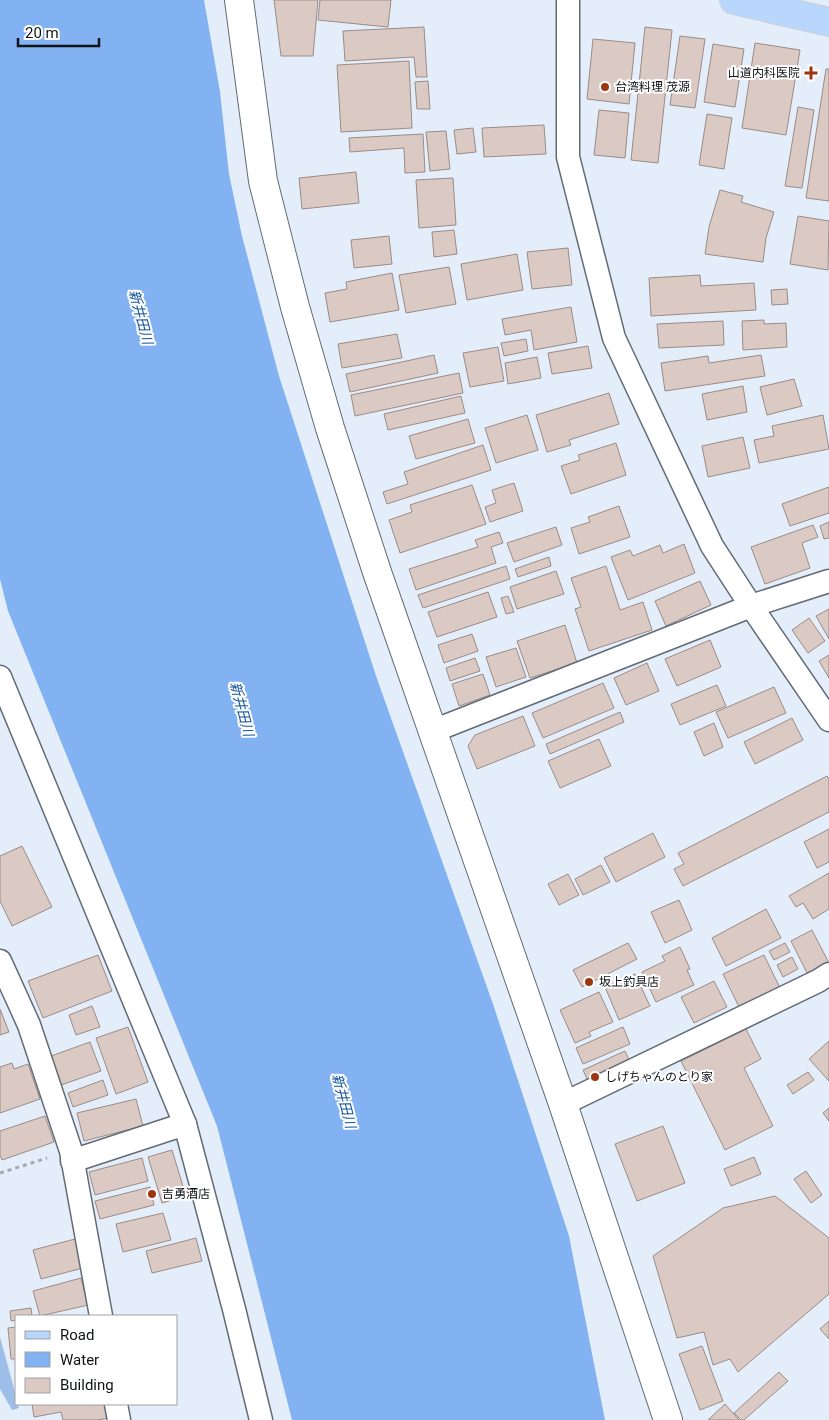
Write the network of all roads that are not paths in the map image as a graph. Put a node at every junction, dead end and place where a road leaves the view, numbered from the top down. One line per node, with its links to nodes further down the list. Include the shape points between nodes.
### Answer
1 (239, 0): 9 (street, via 263,181 295,307 377,572)
2 (568, 0): 6 (street, via 568,157 614,338 712,546)
3 (734, 0): 4 (main road)
4 (829, 22)
5 (829, 581): 6 (street)
6 (751, 606): 8 (street); 9 (street)
7 (0, 677): 13 (street)
8 (829, 720)
9 (433, 731): 12 (street)
10 (0, 961): 14 (street, via 29,1025)
11 (829, 974): 12 (street)
12 (563, 1104): 19 (street)
13 (186, 1124): 14 (street); 18 (street)
14 (72, 1156): 15 (street)
15 (101, 1315)
16 (116, 1405): 17 (street)
17 (119, 1420)
18 (262, 1420)
19 (668, 1420)

